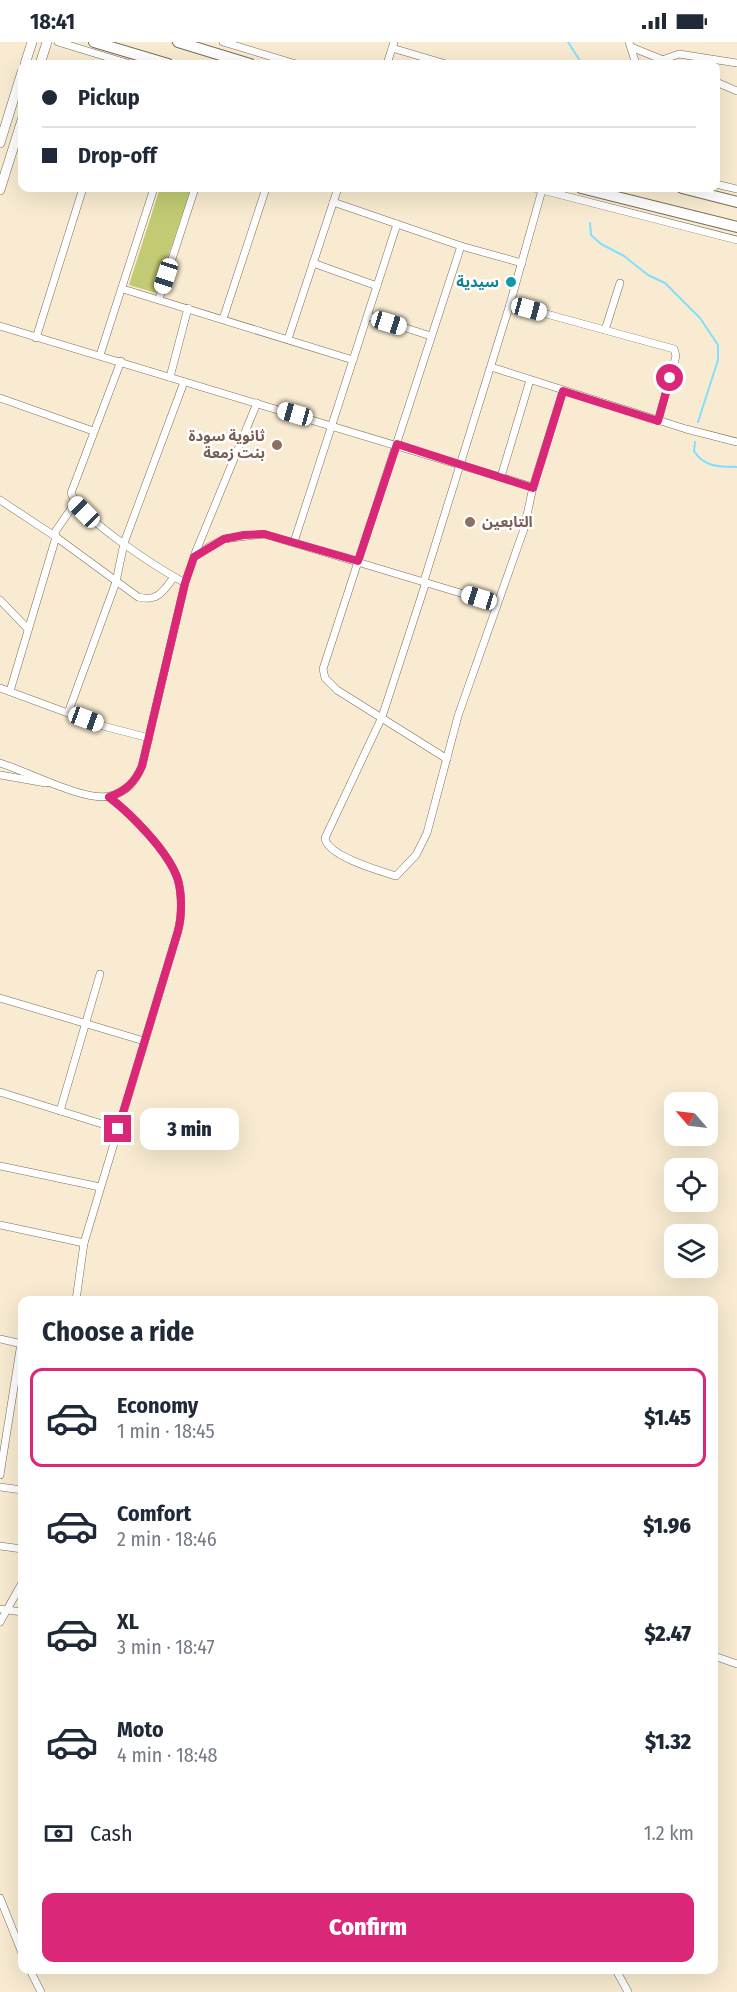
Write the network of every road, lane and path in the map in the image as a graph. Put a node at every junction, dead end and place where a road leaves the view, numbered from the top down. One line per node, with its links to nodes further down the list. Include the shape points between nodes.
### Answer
1 (32, 42): 9 (street)
2 (47, 42): 10 (street)
3 (58, 42): 11 (street)
4 (94, 42): 12 (main road)
5 (178, 42): 13 (main road)
6 (223, 42): 14 (street)
7 (630, 44): 17 (street); 18 (street)
8 (393, 45): 15 (street); 16 (street)
9 (26, 60)
10 (41, 60)
11 (117, 60)
12 (155, 60)
13 (237, 60)
14 (283, 60)
15 (388, 60)
16 (435, 60)
17 (635, 60)
18 (662, 60): 19 (street, via 679,54)
19 (718, 60)
20 (720, 60): 21 (street)
21 (737, 63)
22 (720, 84): 24 (street)
23 (18, 85): 26 (street)
24 (737, 91)
25 (18, 133): 29 (street)
26 (0, 143)
27 (720, 185): 28 (street)
28 (737, 189)
29 (0, 190)
30 (82, 192): 58 (street)
31 (153, 192): 49 (street)
32 (194, 192): 50 (street)
33 (266, 192): 54 (street)
34 (337, 192): 39 (street)
35 (537, 192): 46 (street)
36 (550, 192): 43 (street)
37 (598, 192): 42 (main road)
38 (698, 192): 40 (main road)
39 (333, 202): 41 (street); 45 (street)
40 (737, 202)
41 (397, 224): 44 (street); 48 (street)
42 (737, 227)
43 (737, 240)
44 (461, 246): 46 (street); 57 (street)
45 (313, 263): 48 (street); 59 (street)
46 (522, 263): 51 (street)
47 (620, 283): 56 (street)
48 (377, 285): 53 (street)
49 (123, 289): 50 (street); 60 (street)
50 (159, 298): 52 (street)
51 (510, 304): 56 (street); 63 (street)
52 (188, 308): 54 (street); 64 (street)
53 (368, 316): 57 (street); 61 (street)
54 (224, 319): 59 (street)
55 (0, 326): 58 (street)
56 (605, 330): 70 (street, via 674,349 676,356)
57 (431, 336): 74 (street)
58 (36, 338): 60 (street)
59 (288, 339): 61 (street)
60 (100, 355): 62 (street)
61 (353, 360): 71 (street)
62 (121, 361): 64 (street); 72 (street)
63 (491, 368): 65 (street); 75 (street)
64 (170, 377): 66 (street)
65 (530, 380): 67 (street); 76 (street)
66 (184, 382): 69 (street); 82 (street)
67 (563, 391): 70 (street); 77 (street)
68 (0, 398): 72 (street)
69 (258, 403): 71 (street); 83 (street)
70 (658, 421): 73 (street)
71 (332, 425): 74 (street); 81 (street)
72 (93, 431): 79 (street, via 71,493)
73 (737, 442)
74 (397, 444): 75 (street); 84 (street)
75 (460, 465): 76 (street); 87 (street)
76 (501, 477): 77 (street)
77 (533, 488): 90 (street, via 524,529)
78 (0, 500): 80 (street)
79 (75, 503): 80 (street, via 55,532); 82 (street)
80 (56, 537): 86 (street); 91 (street)
81 (294, 542): 83 (street, via 264,534 244,535 224,539); 84 (street)
82 (124, 543): 85 (street); 86 (street)
83 (194, 557): 88 (street)
84 (358, 561): 87 (street); 95 (street, via 323,669 329,685)
85 (174, 577): 86 (street, via 164,592 149,600); 88 (street)
86 (116, 582): 94 (street)
87 (425, 582): 90 (street); 95 (street)
88 (185, 583): 96 (street)
89 (0, 600): 91 (street)
90 (497, 604): 97 (street)
91 (28, 628): 93 (street)
92 (0, 688): 93 (street)
93 (9, 691): 94 (street)
94 (68, 713): 96 (street)
95 (382, 717): 97 (street); 97 (street, via 326,835 327,845 358,863 396,876 424,840)
96 (149, 738): 101 (street, via 136,778 128,788)
97 (447, 759)
98 (0, 763): 100 (street)
99 (0, 775): 100 (street)
100 (52, 783): 101 (street)
101 (109, 797): 105 (street, via 149,835 179,885 178,931)
102 (100, 974): 104 (street)
103 (0, 998): 104 (street)
104 (85, 1024): 105 (street); 107 (street)
105 (144, 1041): 108 (street)
106 (0, 1092): 107 (street)
107 (60, 1111): 108 (street)
108 (118, 1129): 110 (street)
109 (0, 1166): 110 (street)
110 (100, 1187): 112 (street)
111 (0, 1225): 112 (street)
112 (84, 1243): 113 (street)
113 (77, 1296)
114 (0, 1339): 115 (street)
115 (18, 1343)
116 (18, 1368): 117 (street)
117 (0, 1475)
118 (0, 1487): 119 (street)
119 (18, 1489)
120 (0, 1546): 121 (street)
121 (18, 1548)
122 (18, 1589): 123 (street)
123 (4, 1609): 124 (street)
124 (0, 1622)
125 (718, 1657): 126 (street)
126 (737, 1664)
127 (0, 1898): 128 (street)
128 (18, 1943)
129 (32, 1974): 131 (street)
130 (618, 1974): 132 (street)
131 (41, 1992)
132 (628, 1992)

